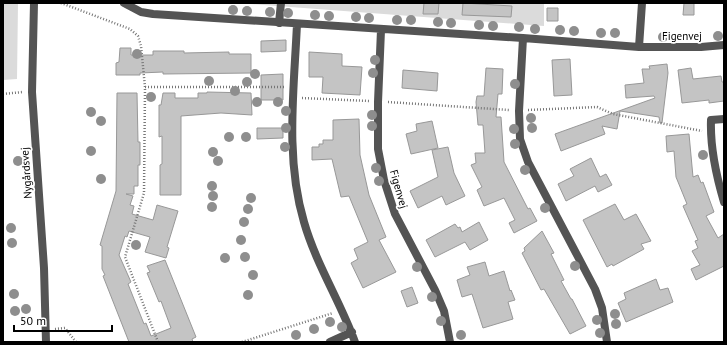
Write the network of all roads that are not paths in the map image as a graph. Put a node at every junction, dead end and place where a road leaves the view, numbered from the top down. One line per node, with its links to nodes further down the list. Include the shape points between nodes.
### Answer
1 (34, 3): 14 (street, Nygårdsvej, via 32,92 44,268)
2 (124, 3): 5 (street, Figenvej, via 140,12 153,14)
3 (281, 3): 5 (street)
4 (642, 3): 10 (street)
5 (279, 23): 6 (street, Figenvej)
6 (297, 24): 7 (street, Figenvej); 13 (street, via 292,157 296,190 314,252)
7 (381, 30): 8 (street, Figenvej); 17 (street, Figenvej, via 378,149 384,180 395,214 444,311)
8 (523, 38): 10 (street, Figenvej); 18 (street, via 520,139 528,162 595,289 602,308)
9 (724, 45): 10 (street, Figenvej)
10 (639, 47)
11 (724, 119): 12 (street, via 711,120 716,176)
12 (724, 202)
13 (352, 332): 15 (street); 16 (street)
14 (46, 342)
15 (330, 342)
16 (355, 342)
17 (450, 342)
18 (607, 342)

